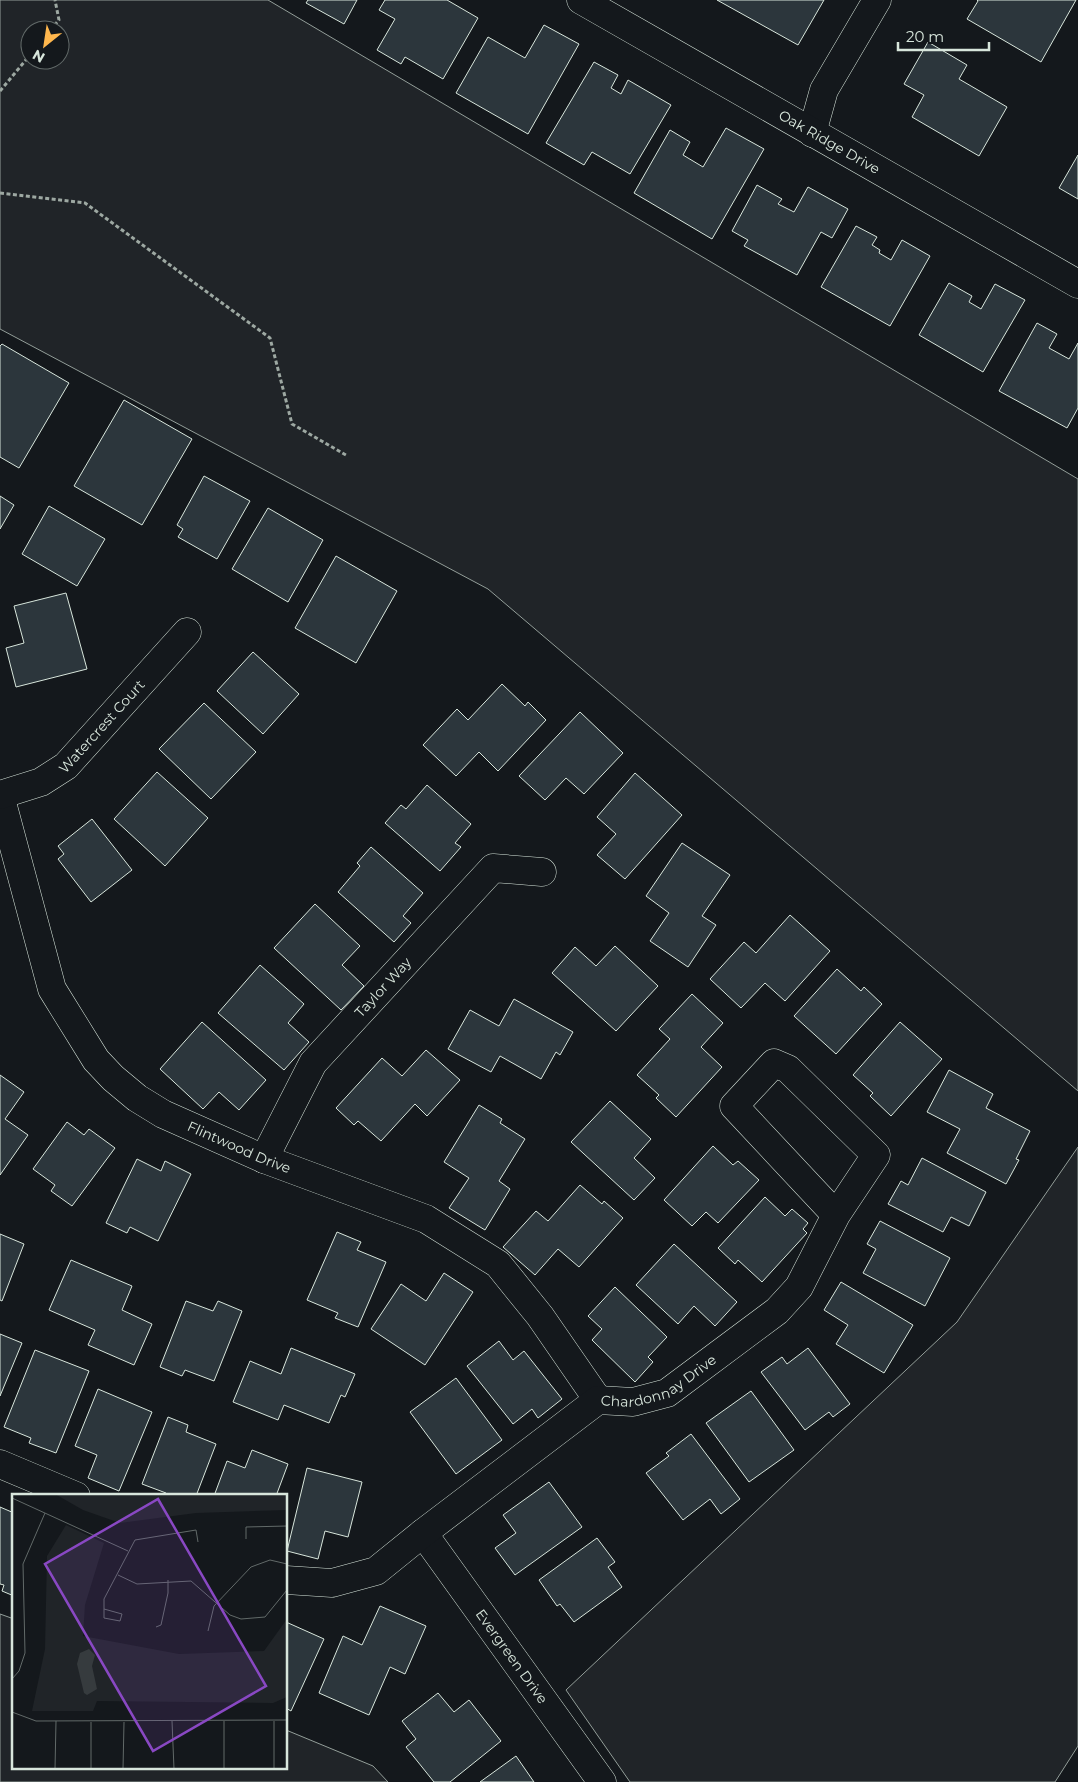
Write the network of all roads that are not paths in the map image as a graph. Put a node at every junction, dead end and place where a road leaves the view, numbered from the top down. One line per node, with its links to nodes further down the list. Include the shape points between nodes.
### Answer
1 (581, 0): 3 (street, Oak Ridge Drive)
2 (877, 0): 3 (street, via 824,90)
3 (812, 133): 4 (street, Oak Ridge Drive)
4 (1078, 284)
5 (187, 632): 6 (street, Watercrest Court, via 66,766 41,782)
6 (0, 795): 8 (street, Flintwood Drive, via 52,989 96,1060 113,1078 163,1114)
7 (542, 872): 8 (street, Taylor Way, via 493,868 313,1063)
8 (264, 1160): 10 (street, Flintwood Drive, via 426,1220 498,1264 540,1316)
9 (836, 1215): 9 (street, Chardonnay Drive, via 876,1156 788,1069 774,1063 734,1106); 10 (street, Chardonnay Drive, via 799,1288 777,1311 667,1392 633,1402)
10 (598, 1400): 13 (street, Chardonnay Drive)
11 (0, 1464): 12 (street)
12 (71, 1494)
13 (422, 1533): 14 (street, Chardonnay Drive, via 376,1571 332,1584); 15 (street, Evergreen Drive)
14 (288, 1580)
15 (602, 1782)

